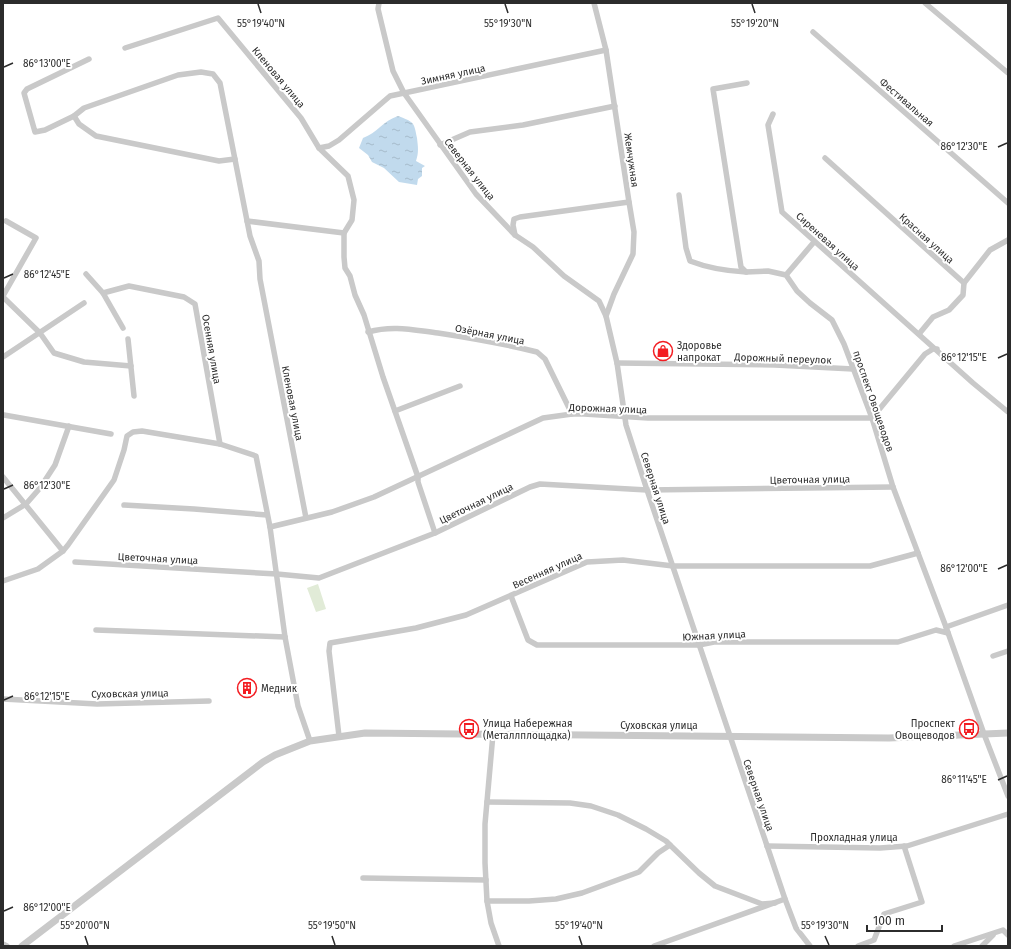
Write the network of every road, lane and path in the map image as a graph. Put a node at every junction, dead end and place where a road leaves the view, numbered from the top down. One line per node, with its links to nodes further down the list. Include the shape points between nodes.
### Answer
1 (379, 3): 10 (street, Северная улица, via 378,9 391,64)
2 (594, 3): 6 (street, Жемчужная)
3 (926, 3): 8 (street)
4 (813, 32): 20 (street, Фестивальная)
5 (125, 48): 15 (street, Кленовая улица, via 218,18 301,118)
6 (606, 50): 10 (street, Зимняя улица); 11 (street, Жемчужная)
7 (89, 59): 13 (street, via 27,89 24,93 35,132)
8 (1008, 73)
9 (747, 83): 27 (street, via 714,89 741,267)
10 (404, 93): 14 (street, Северная улица); 15 (street, Зимняя улица, via 390,96 339,140)
11 (615, 106): 14 (street, via 523,125 470,132); 19 (street, Жемчужная)
12 (773, 114): 26 (street, Сиреневая улица, via 768,125 782,212)
13 (74, 116): 17 (street, via 79,124 96,136 219,161); 17 (street, Кленовая улица, via 84,108 178,75 200,72 213,74 220,83)
14 (440, 145): 24 (street, Северная улица, via 476,194)
15 (319, 148): 23 (street, Кленовая улица, via 348,176 354,200 352,220)
16 (825, 158): 30 (street, Красная улица)
17 (235, 159): 22 (street, Кленовая улица)
18 (679, 195): 27 (street, via 690,261 703,266)
19 (629, 202): 24 (street, via 520,217 514,219); 34 (street, Жемчужная, via 634,232 633,254)
20 (1008, 202)
21 (6, 221): 32 (street, via 36,238)
22 (247, 221): 23 (street); 64 (street, Кленовая улица, via 259,261 260,279)
23 (344, 233): 36 (street, Кленовая улица, via 345,268)
24 (516, 235): 34 (street, Северная улица, via 599,302)
25 (1008, 240): 30 (street, via 990,250)
26 (814, 242): 29 (street); 38 (street, Сиреневая улица)
27 (746, 272): 29 (street, via 768,271)
28 (86, 274): 31 (street)
29 (786, 276): 44 (street, проспект Овощеводов, via 805,299 832,320)
30 (964, 283): 38 (street, via 963,294 948,310 933,317)
31 (103, 293): 35 (street); 55 (street, Осенняя улица, via 129,286 184,297 195,304)
32 (3, 297): 37 (street)
33 (84, 303): 37 (street)
34 (606, 316): 42 (street, Северная улица)
35 (123, 328)
36 (368, 332): 47 (street, Кленовая улица); 50 (street, Озёрная улица, via 382,328 398,328 462,337 537,352 545,359)
37 (40, 333): 41 (street); 43 (street, via 54,353 84,362)
38 (919, 334): 40 (street, Сиреневая улица)
39 (128, 339): 43 (street)
40 (937, 349): 48 (street, Сиреневая улица); 52 (street, via 925,354)
41 (3, 357)
42 (618, 363): 44 (street, Дорожный переулок, via 776,365); 51 (street, Северная улица)
43 (131, 366): 46 (street)
44 (853, 370): 52 (street, проспект Овощеводов)
45 (460, 386): 47 (street)
46 (134, 396)
47 (395, 411): 57 (street, Кленовая улица)
48 (1008, 412)
49 (3, 414): 53 (street)
50 (572, 414): 51 (street, Дорожная улица); 57 (street, Дорожная улица, via 543,418)
51 (626, 416): 52 (street, Дорожная улица); 59 (street, Северная улица, via 626,425)
52 (872, 418): 58 (street, проспект Овощеводов)
53 (69, 426): 54 (street); 60 (street, via 55,465)
54 (111, 434)
55 (220, 444): 62 (street, via 256,456); 67 (street, via 142,431 127,436 114,480)
56 (3, 477): 60 (street)
57 (418, 477): 64 (street, Дорожная улица, via 332,512); 66 (street, Кленовая улица)
58 (893, 487): 59 (street, Цветочная улица); 68 (street, проспект Овощеводов)
59 (647, 490): 66 (street, Цветочная улица, via 540,484); 70 (street, Северная улица)
60 (26, 504): 63 (street); 67 (street)
61 (124, 505): 62 (street)
62 (267, 515): 65 (street)
63 (3, 518)
64 (306, 518): 65 (street, Дорожная улица)
65 (270, 527): 71 (street)
66 (435, 533): 71 (street, Цветочная улица, via 318,578)
67 (63, 551): 72 (street, via 38,569)
68 (918, 553): 70 (street, Весенняя улица, via 870,566); 76 (street, проспект Овощеводов)
69 (75, 562): 71 (street, Цветочная улица)
70 (672, 566): 73 (street, Весенняя улица, via 623,560 587,562); 78 (street, Северная улица)
71 (276, 574): 77 (street)
72 (3, 581)
73 (511, 596): 78 (street, Южная улица, via 528,640 537,645); 86 (street, Весенняя улица, via 466,615 416,628 330,644)
74 (1008, 605): 76 (street, Южная улица)
75 (96, 630): 77 (street)
76 (947, 630): 78 (street, Южная улица, via 936,630 898,642 714,642); 85 (street, проспект Овощеводов)
77 (285, 637): 88 (street, via 298,706)
78 (700, 645): 87 (street, Северная улица)
79 (1008, 651): 80 (street)
80 (993, 656)
81 (3, 699): 82 (street, Суховская улица, via 97,704)
82 (208, 702)
83 (1008, 733): 85 (street, Суховская улица)
84 (493, 734): 86 (street, Суховская улица); 87 (street, Суховская улица); 90 (street)
85 (984, 734): 87 (street, Суховская улица, via 889,738); 89 (street, проспект Овощеводов)
86 (339, 736): 88 (street, Суховская улица)
87 (729, 736): 93 (street, Северная улица)
88 (310, 741): 104 (street, Суховская улица, via 275,755 258,766)
89 (1008, 796)
90 (487, 802): 92 (street, via 570,803 591,806 618,815); 96 (street)
91 (1008, 814): 94 (street, Прохладная улица)
92 (670, 845): 98 (street, via 639,872 582,893 549,900); 99 (street, via 715,886 762,904)
93 (767, 846): 94 (street, Прохладная улица); 97 (street, Северная улица)
94 (904, 846): 108 (street, via 922,902 884,914 874,940)
95 (363, 878): 96 (street)
96 (486, 880): 98 (street)
97 (785, 899): 99 (street); 107 (street, Северная улица, via 796,928)
98 (487, 901): 105 (street)
99 (775, 903): 106 (street)
100 (1006, 931): 101 (street)
101 (994, 934): 109 (street); 110 (street)
102 (3, 944): 103 (street)
103 (6, 946)
104 (22, 946)
105 (499, 946)
106 (654, 946)
107 (810, 946)
108 (858, 946)
109 (954, 946)
110 (982, 946)

